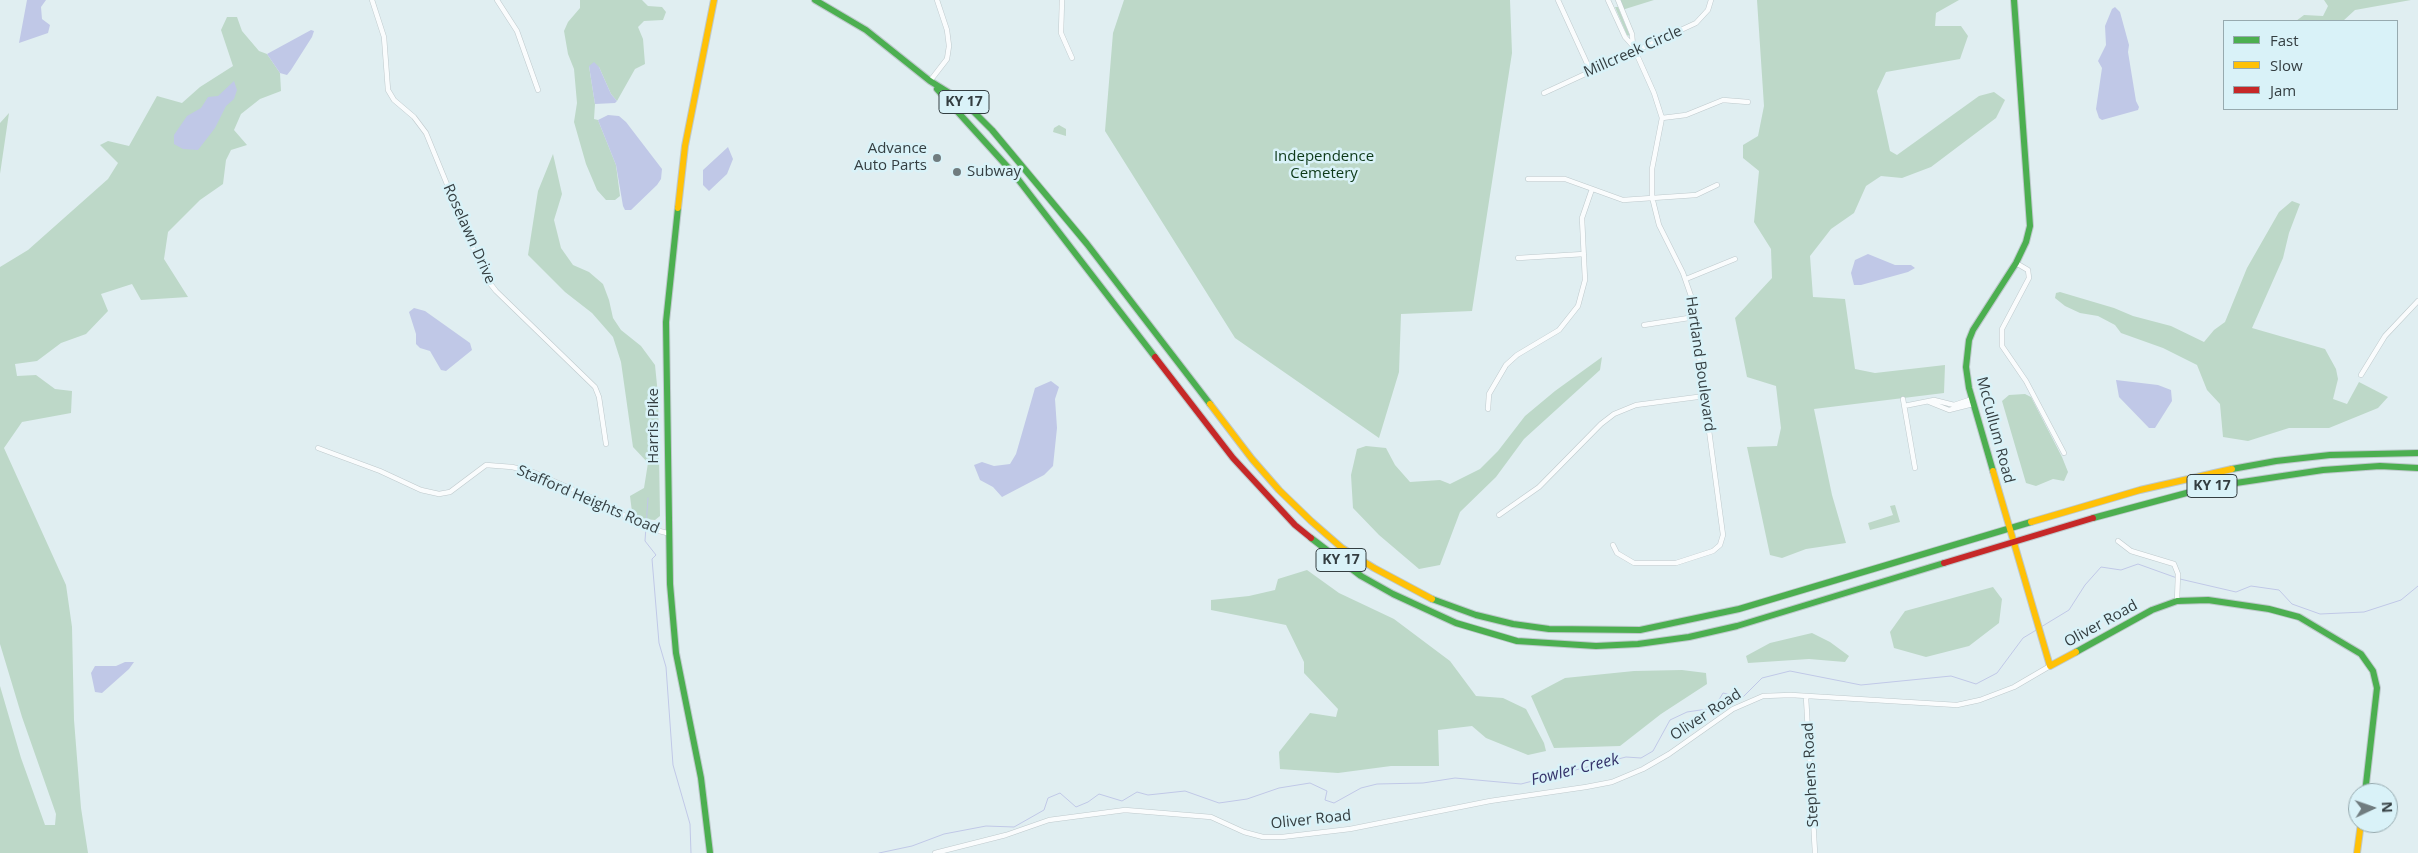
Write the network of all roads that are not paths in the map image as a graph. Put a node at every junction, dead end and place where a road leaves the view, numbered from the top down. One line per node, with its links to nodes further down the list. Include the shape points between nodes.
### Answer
1 (372, 0): 38 (street, Roselawn Drive, via 384,37 388,90 394,100 419,122 426,134 485,277 596,388)
2 (496, 0): 16 (street, via 517,31)
3 (714, 0): 46 (main road, Harris Pike, via 685,146 667,296)
4 (815, 0): 15 (main road, KY 17, via 866,30)
5 (937, 0): 15 (street, via 949,46 947,59)
6 (1062, 0): 13 (street, via 1062,33)
7 (1558, 0): 14 (street)
8 (1608, 0): 12 (street, Hartland Boulevard)
9 (1618, 0): 12 (street, Hartland Boulevard, via 1632,34)
10 (1711, 0): 12 (street, Millcreek Circle, via 1708,10 1696,23)
11 (2014, 0): 27 (main road, McCullum Road, via 2030,215 2026,242)
12 (1634, 49): 14 (street, Millcreek Circle); 19 (street, Hartland Boulevard)
13 (1072, 58)
14 (1591, 72): 17 (street, Millcreek Circle)
15 (930, 81): 45 (main road, KY 17, via 964,102 1016,157 1279,490 1342,548 1437,601 1513,624 1550,629 1640,630 1739,608); 48 (main road, KY 17, via 1014,174 1266,496 1295,525 1361,576 1456,623 1517,641 1554,645 1638,644 1680,639 1737,626)
16 (538, 90)
17 (1544, 93)
18 (1748, 102): 19 (street, via 1723,100 1686,115)
19 (1662, 118): 23 (street, Hartland Boulevard, via 1652,169)
20 (1528, 179): 22 (street, via 1565,179)
21 (1717, 185): 23 (street, via 1696,195)
22 (1592, 189): 23 (street, via 1623,200); 24 (street, via 1582,218)
23 (1652, 197): 28 (street, Hartland Boulevard, via 1659,225)
24 (1584, 254): 25 (street); 37 (street, via 1584,291 1575,311 1559,330 1506,365 1489,394)
25 (1518, 258)
26 (1734, 259): 28 (street)
27 (2016, 262): 35 (main road, McCullum Road, via 1969,340 1966,367); 40 (street, via 2028,270 2029,278 2004,324 2002,346 2026,381)
28 (1686, 279): 30 (street, Hartland Boulevard)
29 (2418, 302): 32 (street, via 2385,336)
30 (1695, 317): 31 (street); 33 (street, Hartland Boulevard)
31 (1644, 324)
32 (2361, 375)
33 (1706, 396): 44 (street, via 1636,406 1614,414 1539,487); 49 (street, Hartland Boulevard, via 1722,521 1720,545 1709,553 1683,562 1640,564 1623,557)
34 (1902, 399): 36 (street)
35 (1973, 402): 36 (street, via 1954,405 1934,400); 45 (main road, McCullum Road)
36 (1904, 406): 42 (street)
37 (1488, 409)
38 (606, 444)
39 (318, 448): 46 (street, Stafford Heights Road, via 421,490 439,494 450,492 486,465 512,466 599,501 644,527)
40 (2064, 453)
41 (2418, 453): 45 (main road, KY 17, via 2330,455 2232,468 2140,490)
42 (1915, 468)
43 (2418, 468): 48 (main road, KY 17, via 2380,466 2323,470 2208,487)
44 (1500, 515)
45 (2010, 529): 48 (main road, McCullum Road)
46 (667, 533): 55 (main road, Harris Pike, via 676,652 701,778)
47 (2118, 541): 50 (street, via 2131,551 2174,564 2178,574)
48 (2013, 542): 51 (main road, McCullum Road)
49 (1612, 545)
50 (2177, 601): 51 (main road, Oliver Road, via 2152,610); 53 (main road, Oliver Road, via 2208,600 2282,612 2310,622 2361,654 2373,671 2377,688)
51 (2050, 666): 52 (street, Oliver Road, via 2008,690 1957,705)
52 (1806, 697): 56 (street, Oliver Road, via 1772,695 1749,701 1643,769 1599,785 1490,801 1350,829 1282,837 1253,835 1204,816 1113,811 1049,820 1006,836); 57 (street, Stephens Road)
53 (2366, 783)
54 (2360, 833): 58 (main road)
55 (710, 853)
56 (935, 853)
57 (1815, 853)
58 (2357, 853)

